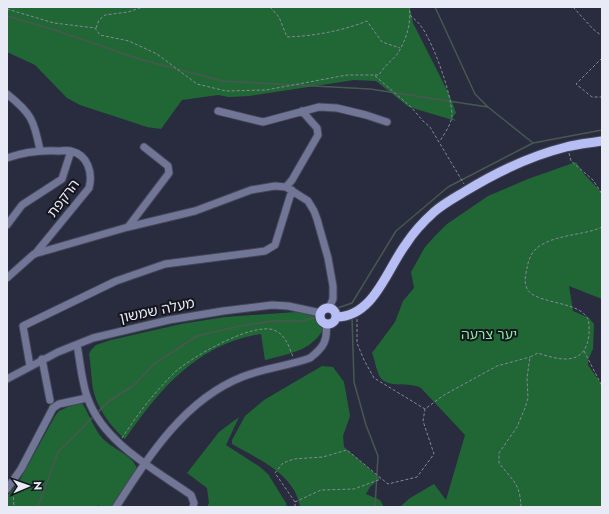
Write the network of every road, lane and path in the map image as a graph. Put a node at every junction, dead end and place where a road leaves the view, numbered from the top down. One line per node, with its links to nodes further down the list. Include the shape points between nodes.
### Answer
1 (143, 7): 7 (path, via 105,15 99,20)
2 (270, 7): 9 (path, via 280,16 287,37 348,29 367,21 382,42)
3 (409, 7): 6 (path)
4 (573, 7): 8 (path)
5 (7, 9): 7 (path, via 54,23)
6 (410, 15): 9 (path, via 409,26); 18 (path, via 421,26 429,40 449,96 452,117)
7 (96, 28): 11 (path, via 100,35 129,41 157,54 198,84 226,91 266,90 347,75)
8 (602, 36)
9 (400, 48): 11 (path, via 379,75)
10 (602, 58): 13 (path, via 576,84 592,97)
11 (374, 75): 18 (path, via 411,106 430,127)
12 (7, 94): 21 (street, via 29,115 36,130)
13 (602, 97)
14 (218, 111): 15 (street, via 263,122)
15 (302, 111): 16 (street, via 319,107 337,108); 24 (street, via 317,128 318,135)
16 (387, 122)
17 (602, 141): 20 (main road)
18 (439, 142): 25 (path)
19 (144, 147): 28 (street, via 168,166 169,173)
20 (566, 147): 25 (main road, via 501,170); 26 (path, via 572,161 593,180)
21 (40, 150): 22 (street); 23 (street)
22 (71, 151): 27 (street, via 62,179 22,205); 30 (street, הרקפת, via 82,156 87,165 91,179 89,188)
23 (7, 158)
24 (289, 188): 28 (street, via 275,186 251,190 195,210); 32 (street, via 308,201 317,219 333,286 333,298); 42 (street, via 275,245 265,252 165,264 116,281 23,326)
25 (467, 190): 33 (main road, via 444,204 421,226 405,244 380,288)
26 (602, 194)
27 (7, 225)
28 (128, 227): 30 (street)
29 (602, 227): 38 (path, via 544,243 535,249 530,257 525,277 526,287 532,294 580,310 588,317 588,339)
30 (34, 254): 31 (street, הרקפת)
31 (7, 278)
32 (329, 308): 34 (main road); 35 (main road, via 334,311)
33 (357, 311): 35 (main road, via 344,317); 47 (path, via 357,343 374,378)
34 (321, 313): 36 (main road, via 321,320); 37 (street, מעלה שמשון, via 272,305 223,311 128,329)
35 (336, 317): 36 (main road, via 333,323)
36 (326, 324): 41 (street, via 327,335 318,352)
37 (77, 344): 40 (street, מעלה שמשון); 45 (street)
38 (584, 350): 39 (path, via 576,358 567,360 538,353); 44 (path)
39 (530, 357): 47 (path, via 497,366 444,395); 58 (path, via 528,398 525,408 517,427 499,453 499,464 514,479 519,490)
40 (42, 359): 42 (street, מעלה שמשון); 46 (street)
41 (295, 363): 48 (path, via 287,341 273,330 241,335 224,342 191,359 174,373 136,417); 49 (street, via 250,374 219,388 181,419)
42 (30, 366): 43 (street, מעלה שמשון)
43 (7, 379)
44 (602, 386)
45 (87, 398): 48 (street, via 106,431); 51 (street, via 59,404 53,408)
46 (50, 400)
47 (425, 409): 50 (path, via 423,422 434,454 417,477 388,484)
48 (118, 443): 49 (street)
49 (146, 463): 55 (street); 56 (street, via 191,495)
50 (382, 478): 53 (path, via 354,489 321,490); 53 (path, via 347,450 323,457 294,459 283,463 275,473)
51 (13, 482): 52 (street); 54 (path)
52 (7, 489)
53 (295, 502): 57 (path)
54 (14, 507)
55 (116, 507)
56 (193, 507)
57 (295, 507)
58 (521, 507)

